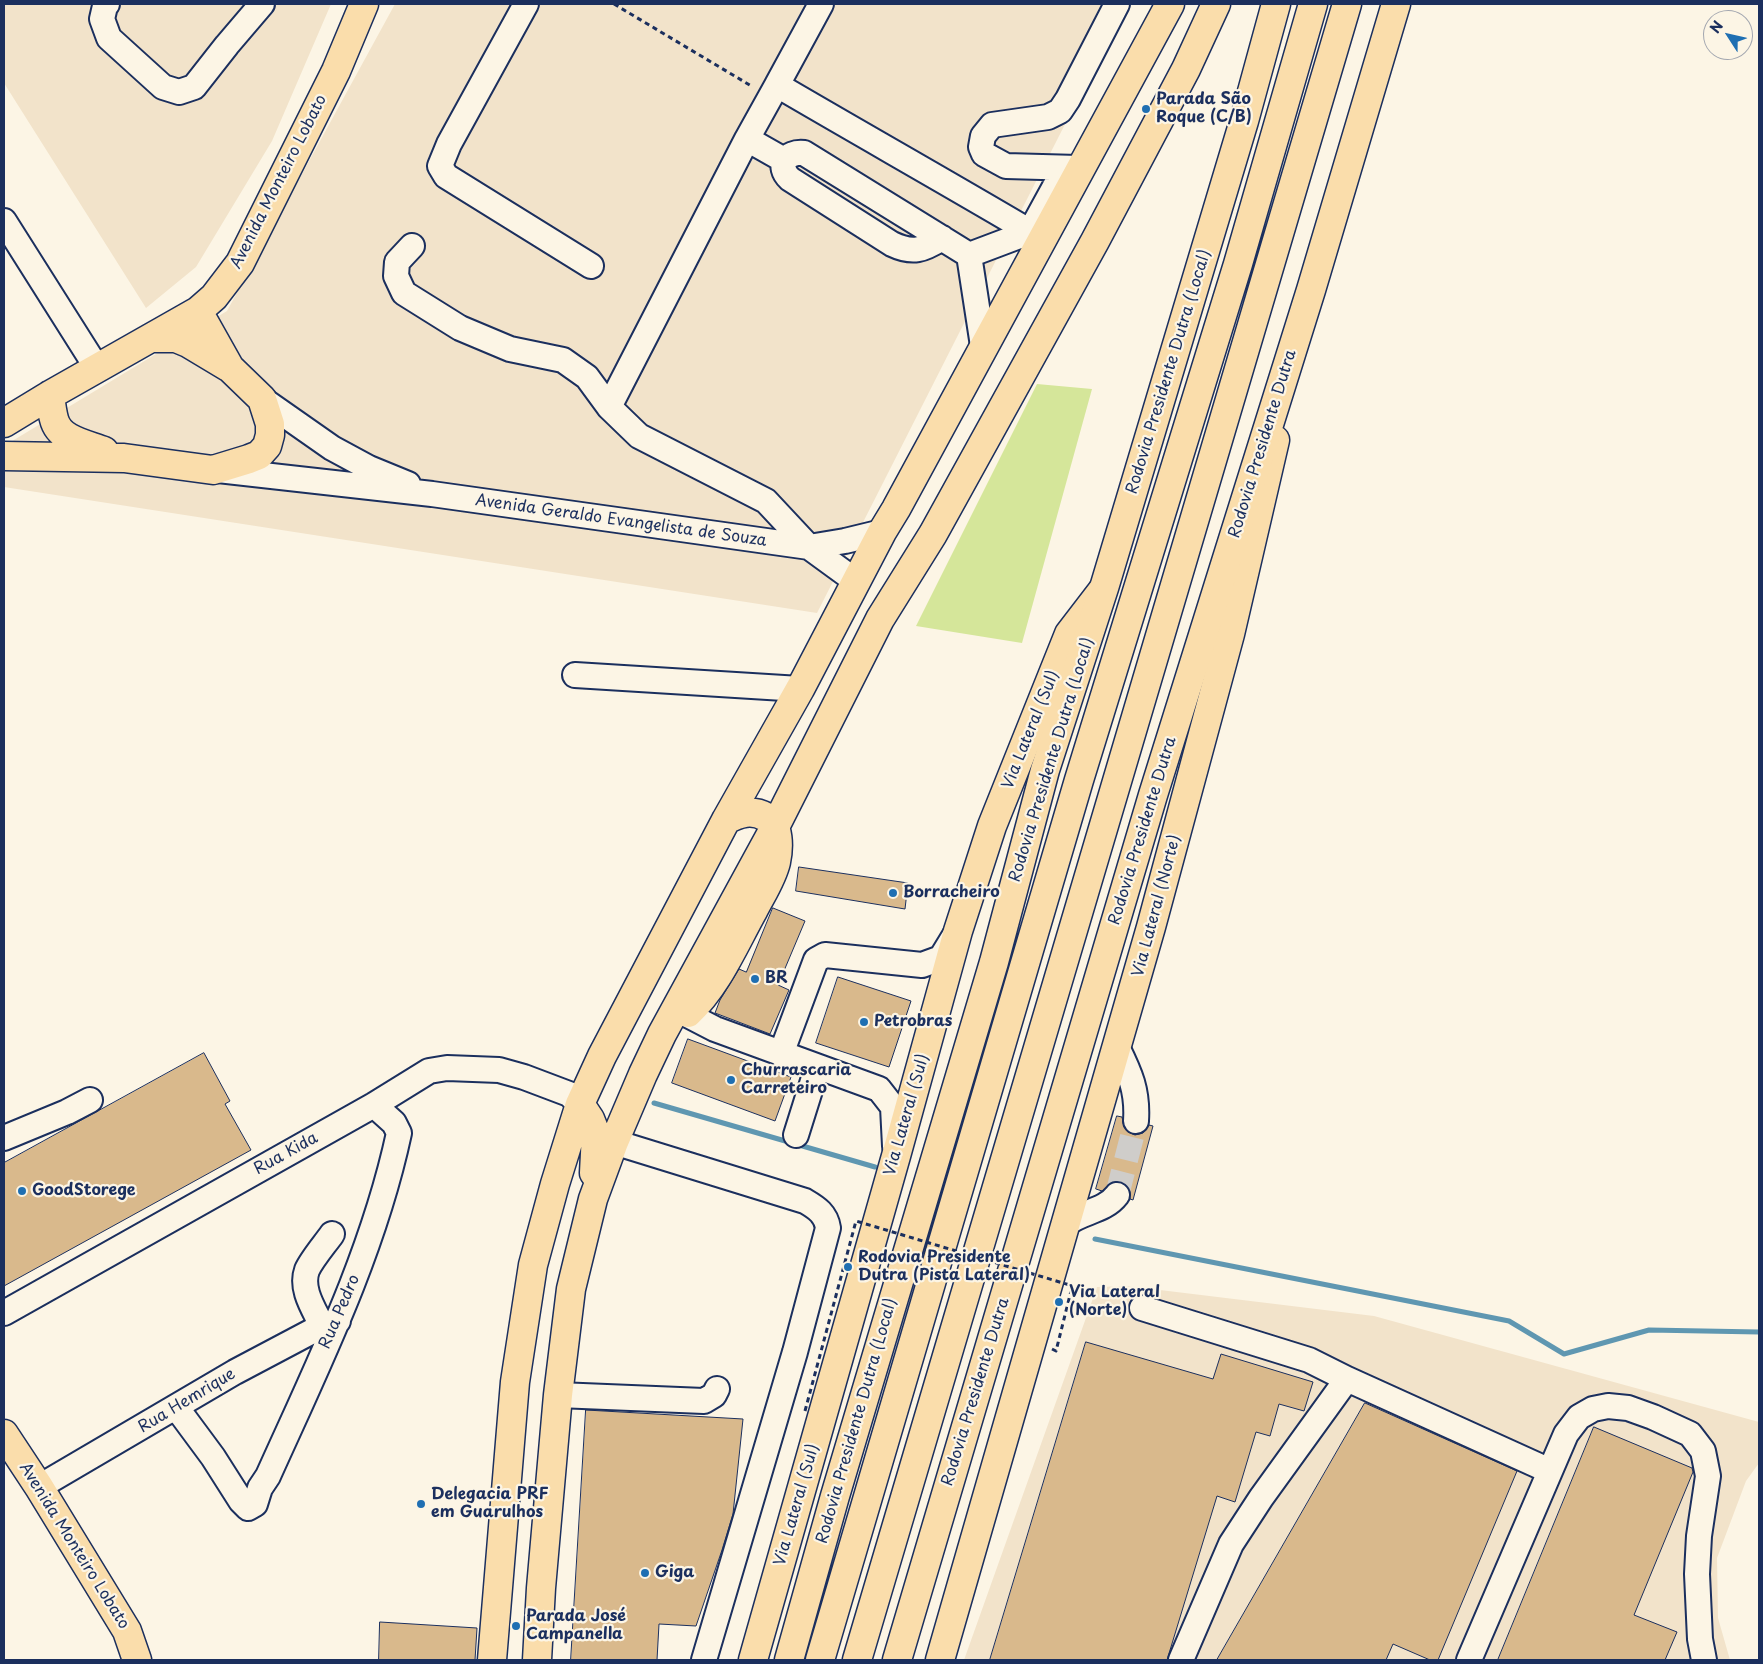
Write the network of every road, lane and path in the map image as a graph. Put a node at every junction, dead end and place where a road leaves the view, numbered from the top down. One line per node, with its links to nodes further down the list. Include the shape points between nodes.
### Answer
1 (107, 4): 2 (street, via 102,19 109,38 163,87 179,92 194,87)
2 (262, 4)
3 (364, 4): 23 (main road, Avenida Monteiro Lobato, via 336,71 240,264 214,298)
4 (526, 4): 21 (street, via 440,166 446,176)
5 (614, 4): 14 (path)
6 (821, 4): 14 (street)
7 (1117, 4): 16 (street, via 1060,111 1048,117 992,125 983,136 981,147 984,154 1006,166)
8 (1170, 4): 16 (main road)
9 (1216, 4): 37 (main road, via 1186,69 1100,233)
10 (1276, 4): 40 (main road, Rodovia Presidente Dutra (Local))
11 (1313, 4): 80 (main road, via 1238,264 1079,780)
12 (1347, 4): 81 (main road)
13 (1396, 4): 22 (main road, Rodovia Presidente Dutra)
14 (774, 92): 15 (street); 18 (street, via 920,168)
15 (747, 139): 20 (street, via 784,160 790,154 804,153); 30 (street)
16 (1074, 168): 18 (main road)
17 (4, 221): 26 (street)
18 (1036, 236): 20 (street); 25 (main road)
19 (412, 246): 30 (street, via 397,262 396,276 404,293 460,328 510,349 563,360 587,377)
20 (969, 255): 25 (street)
21 (591, 266)
22 (1310, 290): 47 (main road, Via Lateral (Norte), via 1230,634); 82 (main road, Rodovia Presidente Dutra, via 1153,795)
23 (198, 312): 24 (main road, Avenida Monteiro Lobato); 27 (main road, Avenida Geraldo Evangelista de Souza)
24 (151, 338): 26 (main road, Avenida Monteiro Lobato); 27 (main road, via 176,338)
25 (983, 346): 36 (main road)
26 (98, 368): 28 (main road, Avenida Monteiro Lobato)
27 (230, 368): 29 (main road, Avenida Geraldo Evangelista de Souza)
28 (50, 395): 31 (main road, Avenida Monteiro Lobato); 33 (main road, via 54,421 66,436)
29 (262, 399): 34 (main road, Avenida Geraldo Evangelista de Souza, via 270,424 267,446 259,455); 35 (street, Avenida Geraldo Evangelista de Souza, via 332,448 369,468)
30 (609, 407): 38 (street, via 639,436 766,501)
31 (4, 424)
32 (4, 456): 33 (main road, Avenida Geraldo Evangelista de Souza)
33 (124, 458): 34 (main road, Avenida Geraldo Evangelista de Souza)
34 (213, 470): 35 (street, Avenida Geraldo Evangelista de Souza)
35 (432, 494): 38 (street, Avenida Geraldo Evangelista de Souza)
36 (889, 520): 37 (main road, via 906,541 918,544); 38 (street, Avenida Geraldo Evangelista de Souza, via 845,541); 39 (main road)
37 (933, 534): 44 (main road, via 880,619)
38 (809, 547): 39 (street, Avenida Geraldo Evangelista de Souza)
39 (857, 582): 42 (main road)
40 (1104, 588): 45 (main road, Via Lateral (Sul), via 1069,634 992,826); 79 (main road, Rodovia Presidente Dutra (Local), via 1045,770 991,971)
41 (575, 675): 42 (street)
42 (800, 689): 43 (main road)
43 (726, 820): 44 (main road, via 749,812 769,819); 51 (main road)
44 (775, 827): 46 (main road, via 778,853 771,877 718,974 693,1008)
45 (958, 931): 48 (street, via 941,958 922,965 825,955 816,960); 57 (main road, Via Lateral (Sul))
46 (676, 1021): 48 (street, via 715,1029); 56 (main road, via 642,1074)
47 (1117, 1047): 53 (street, via 1131,1076 1137,1106); 60 (main road, Via Lateral (Norte))
48 (781, 1054): 49 (street)
49 (817, 1068): 54 (street); 57 (street, via 879,1090 893,1108)
50 (90, 1100): 55 (street)
51 (580, 1104): 52 (street, Rua Kida, via 568,1094 508,1072 447,1068 429,1071); 59 (main road, via 596,1134); 75 (main road, via 532,1274 515,1382)
52 (374, 1105): 64 (street, Rua Kida); 65 (street, Rua Pedro, via 394,1123 399,1134 373,1230)
53 (1136, 1121)
54 (796, 1135)
55 (4, 1138)
56 (614, 1142): 59 (main road); 77 (street, via 804,1201 822,1212 827,1222 796,1352)
57 (896, 1156): 78 (main road, Via Lateral (Sul))
58 (1117, 1195): 60 (street, via 1104,1207 1074,1217)
59 (593, 1200): 68 (main road, via 571,1289)
60 (1066, 1224): 83 (main road, Via Lateral (Norte))
61 (332, 1234): 65 (street, via 308,1269 305,1283 307,1294)
62 (1073, 1286): 70 (path, bridge, via 856,1221)
63 (1142, 1308): 66 (street, via 1309,1360)
64 (4, 1313)
65 (330, 1323): 69 (street, Rua Hemrique); 69 (street, Rua Pedro, via 268,1476 254,1504 248,1508)
66 (1348, 1379): 72 (street); 84 (street, via 1230,1544)
67 (717, 1389): 68 (street, via 704,1401)
68 (558, 1395): 76 (main road)
69 (176, 1407): 73 (street, Rua Hemrique)
70 (805, 1411)
71 (4, 1434): 73 (main road, Avenida Monteiro Lobato)
72 (1550, 1471): 85 (street); 86 (street, via 1566,1434 1579,1417 1593,1409 1608,1406 1628,1408 1690,1434 1703,1451 1708,1476 1697,1574)
73 (39, 1487): 74 (main road, Avenida Monteiro Lobato, via 127,1631)
74 (137, 1660)
75 (492, 1660)
76 (537, 1660)
77 (704, 1660)
78 (753, 1660)
79 (789, 1660)
80 (820, 1660)
81 (857, 1660)
82 (897, 1660)
83 (940, 1660)
84 (1181, 1660)
85 (1469, 1660)
86 (1704, 1660)

